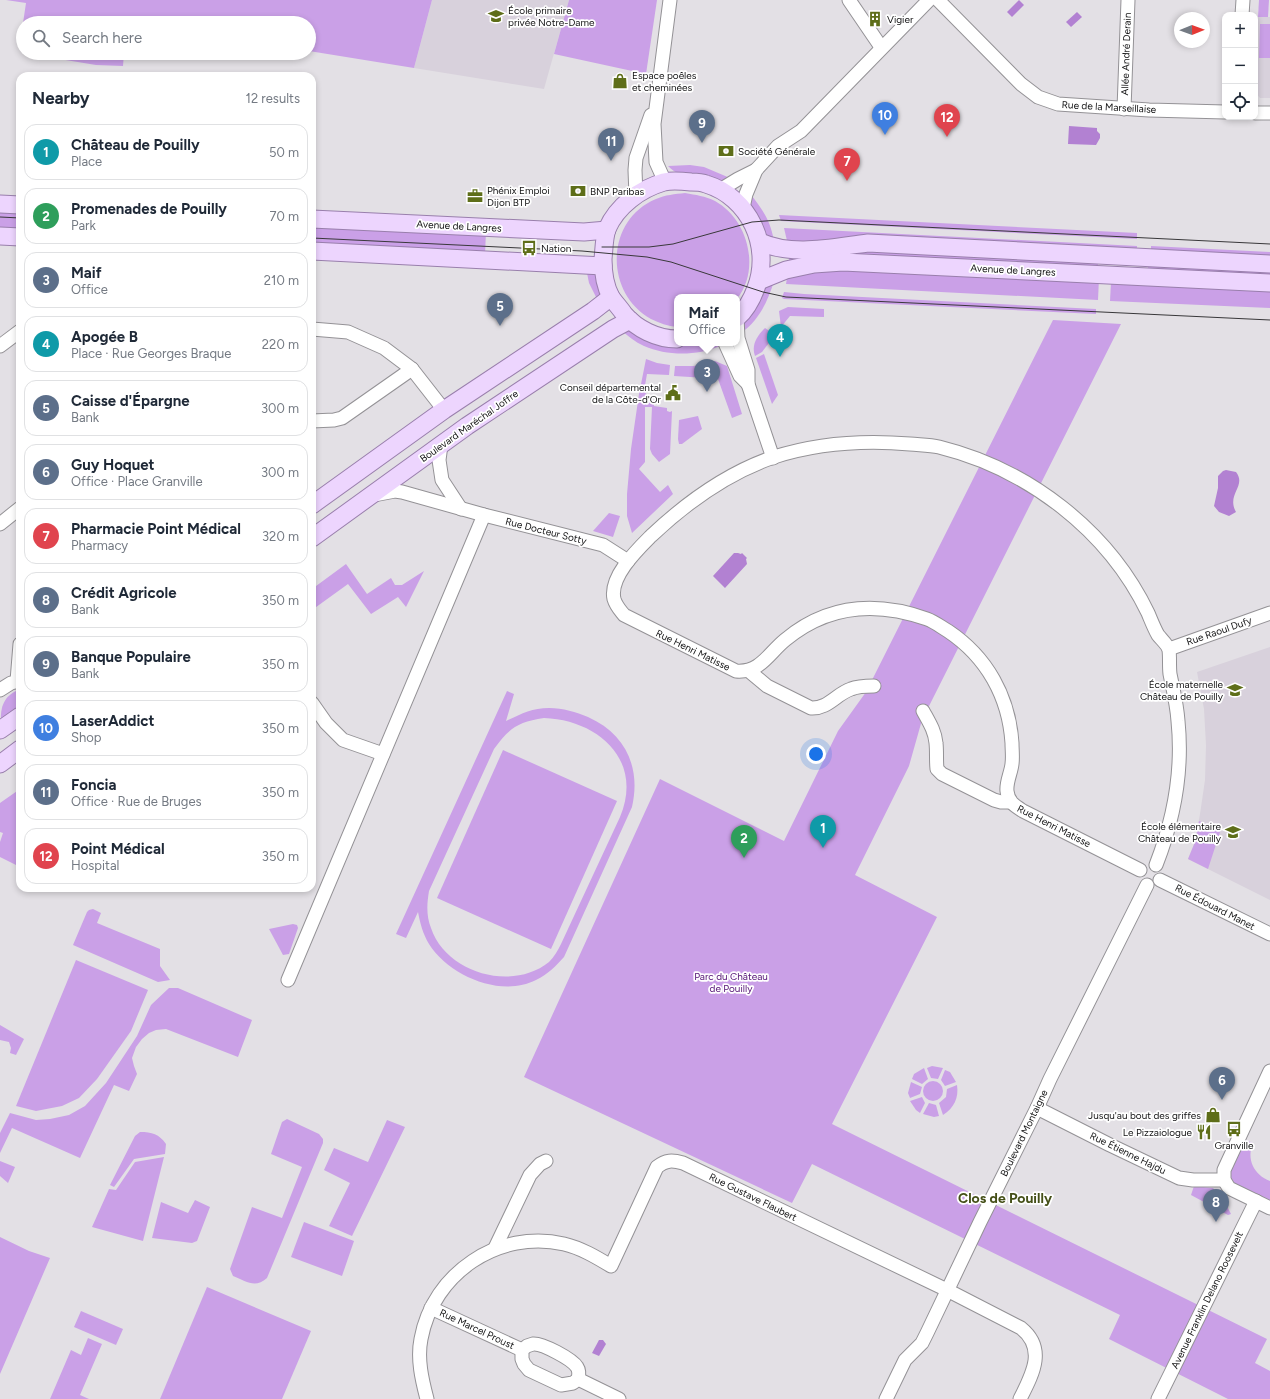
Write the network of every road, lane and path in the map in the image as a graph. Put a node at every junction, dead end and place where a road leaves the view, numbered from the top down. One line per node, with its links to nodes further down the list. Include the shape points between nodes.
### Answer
1 (670, 0): 9 (street)
2 (849, 0): 8 (street)
3 (929, 0): 8 (street)
4 (938, 0): 10 (street, Rue de la Marseillaise, via 1021,84 1043,100 1058,104)
5 (1128, 0): 10 (street, Allée André Derain)
6 (1243, 0): 7 (street)
7 (1242, 12)
8 (881, 48): 14 (street, via 801,131 778,146)
9 (656, 100): 15 (street, via 656,162); 17 (street, via 636,158)
10 (1124, 109): 11 (street, Rue de la Marseillaise)
11 (1222, 112)
12 (1258, 112): 13 (street)
13 (1270, 113)
14 (756, 170): 16 (street); 20 (street)
15 (665, 182): 16 (main road, via 705,184); 17 (main road)
16 (720, 190): 20 (main road)
17 (636, 196): 22 (main road, via 617,213)
18 (0, 204): 19 (main road)
19 (16, 206)
20 (742, 208): 25 (main road, via 752,222)
21 (316, 219): 22 (main road, Avenue de Langres, via 584,232)
22 (607, 230): 28 (main road)
23 (0, 236): 24 (main road)
24 (16, 237)
25 (760, 242): 27 (main road, Avenue de Langres, via 786,250 811,250 868,243); 29 (main road, via 762,265)
26 (316, 251): 28 (main road)
27 (1270, 264)
28 (603, 266): 31 (main road)
29 (759, 281): 30 (main road, Avenue de Langres, via 786,270 814,264 843,262); 32 (main road, via 750,303)
30 (1270, 283)
31 (611, 297): 33 (main road); 42 (main road)
32 (740, 315)
33 (630, 320): 36 (main road, via 655,335); 44 (main road, Boulevard Maréchal Joffre)
34 (316, 329): 40 (street, via 348,332 384,348)
35 (16, 334): 38 (street)
36 (674, 338)
37 (740, 344): 41 (street, via 748,370)
38 (0, 346)
39 (727, 346): 41 (street, via 740,376)
40 (412, 369): 42 (street); 43 (street, via 342,418)
41 (748, 384): 46 (street)
42 (444, 410): 44 (main road); 48 (main road)
43 (316, 421)
44 (460, 432): 45 (main road, Boulevard Maréchal Joffre)
45 (441, 445): 47 (main road, Boulevard Maréchal Joffre); 49 (street, via 439,460 442,480)
46 (773, 458): 54 (street, via 744,469 697,496 671,517); 56 (street, via 821,446 872,442 937,447 1010,473 1051,498 1101,543 1134,587 1156,632)
47 (372, 495): 49 (street, Rue Docteur Sotty, via 394,491); 53 (main road, Boulevard Maréchal Joffre)
48 (316, 502)
49 (461, 509): 51 (street, Rue Docteur Sotty)
50 (16, 511): 52 (street)
51 (484, 515): 54 (street, Rue Docteur Sotty, via 603,545); 68 (street)
52 (0, 524)
53 (316, 535)
54 (628, 561): 57 (street, Rue Henri Matisse, via 618,575 614,588 617,607 624,615 736,671)
55 (1270, 613): 56 (street, Rue Raoul Dufy)
56 (1169, 649): 71 (street, via 1168,661 1178,720 1180,753 1174,807)
57 (749, 671): 59 (street, via 767,686 811,708 824,707 851,688); 70 (street, Rue Henri Matisse, via 803,626 843,610 888,609 914,614 934,622 960,640 980,659 1003,698 1012,741 1012,765 1007,792)
58 (16, 682): 60 (street)
59 (874, 686)
60 (0, 690)
61 (316, 709): 68 (street, via 343,740)
62 (923, 711): 70 (street, via 934,733 937,769 942,774 994,800)
63 (16, 719): 64 (main road)
64 (0, 730)
65 (0, 739): 66 (main road)
66 (16, 746)
67 (16, 751): 69 (main road)
68 (383, 754): 76 (street)
69 (0, 764)
70 (1010, 802): 72 (street, Rue Henri Matisse, via 1023,812)
71 (1156, 865): 72 (street, via 1149,864); 73 (street, via 1161,871)
72 (1140, 870): 74 (street, via 1140,877)
73 (1160, 880): 74 (street, via 1155,885); 75 (street, Rue Édouard Manet)
74 (1147, 885): 78 (street, Boulevard Montaigne)
75 (1270, 934)
76 (288, 980)
77 (1270, 1071): 80 (street, via 1224,1170)
78 (1037, 1108): 80 (street, Rue Étienne Hajdu, via 1179,1178); 84 (street, Boulevard Montaigne)
79 (546, 1161): 83 (street, via 530,1175)
80 (1224, 1180): 81 (street, via 1229,1188)
81 (1256, 1201): 82 (street); 92 (street, Avenue Franklin Delano Roosevelt)
82 (1270, 1208)
83 (495, 1248): 84 (street, Rue Gustave Flaubert, via 541,1241 564,1244 586,1252 611,1266 657,1167 669,1160 683,1163); 85 (street, via 474,1259 456,1273)
84 (947, 1290): 90 (street, Boulevard Montaigne, via 924,1339 905,1360); 91 (street, Rue Gustave Flaubert, via 1021,1328 1029,1336 1036,1359)
85 (431, 1308): 86 (street, Rue Marcel Proust); 88 (street, via 421,1339 420,1361 422,1383)
86 (522, 1350): 87 (street, Rue Marcel Proust, via 522,1359 530,1370 561,1385 573,1383); 87 (street, Rue Marcel Proust, via 530,1344 538,1344 571,1360 576,1365)
87 (578, 1379): 89 (street)
88 (427, 1399)
89 (619, 1399)
90 (886, 1399)
91 (1020, 1399)
92 (1158, 1399)

